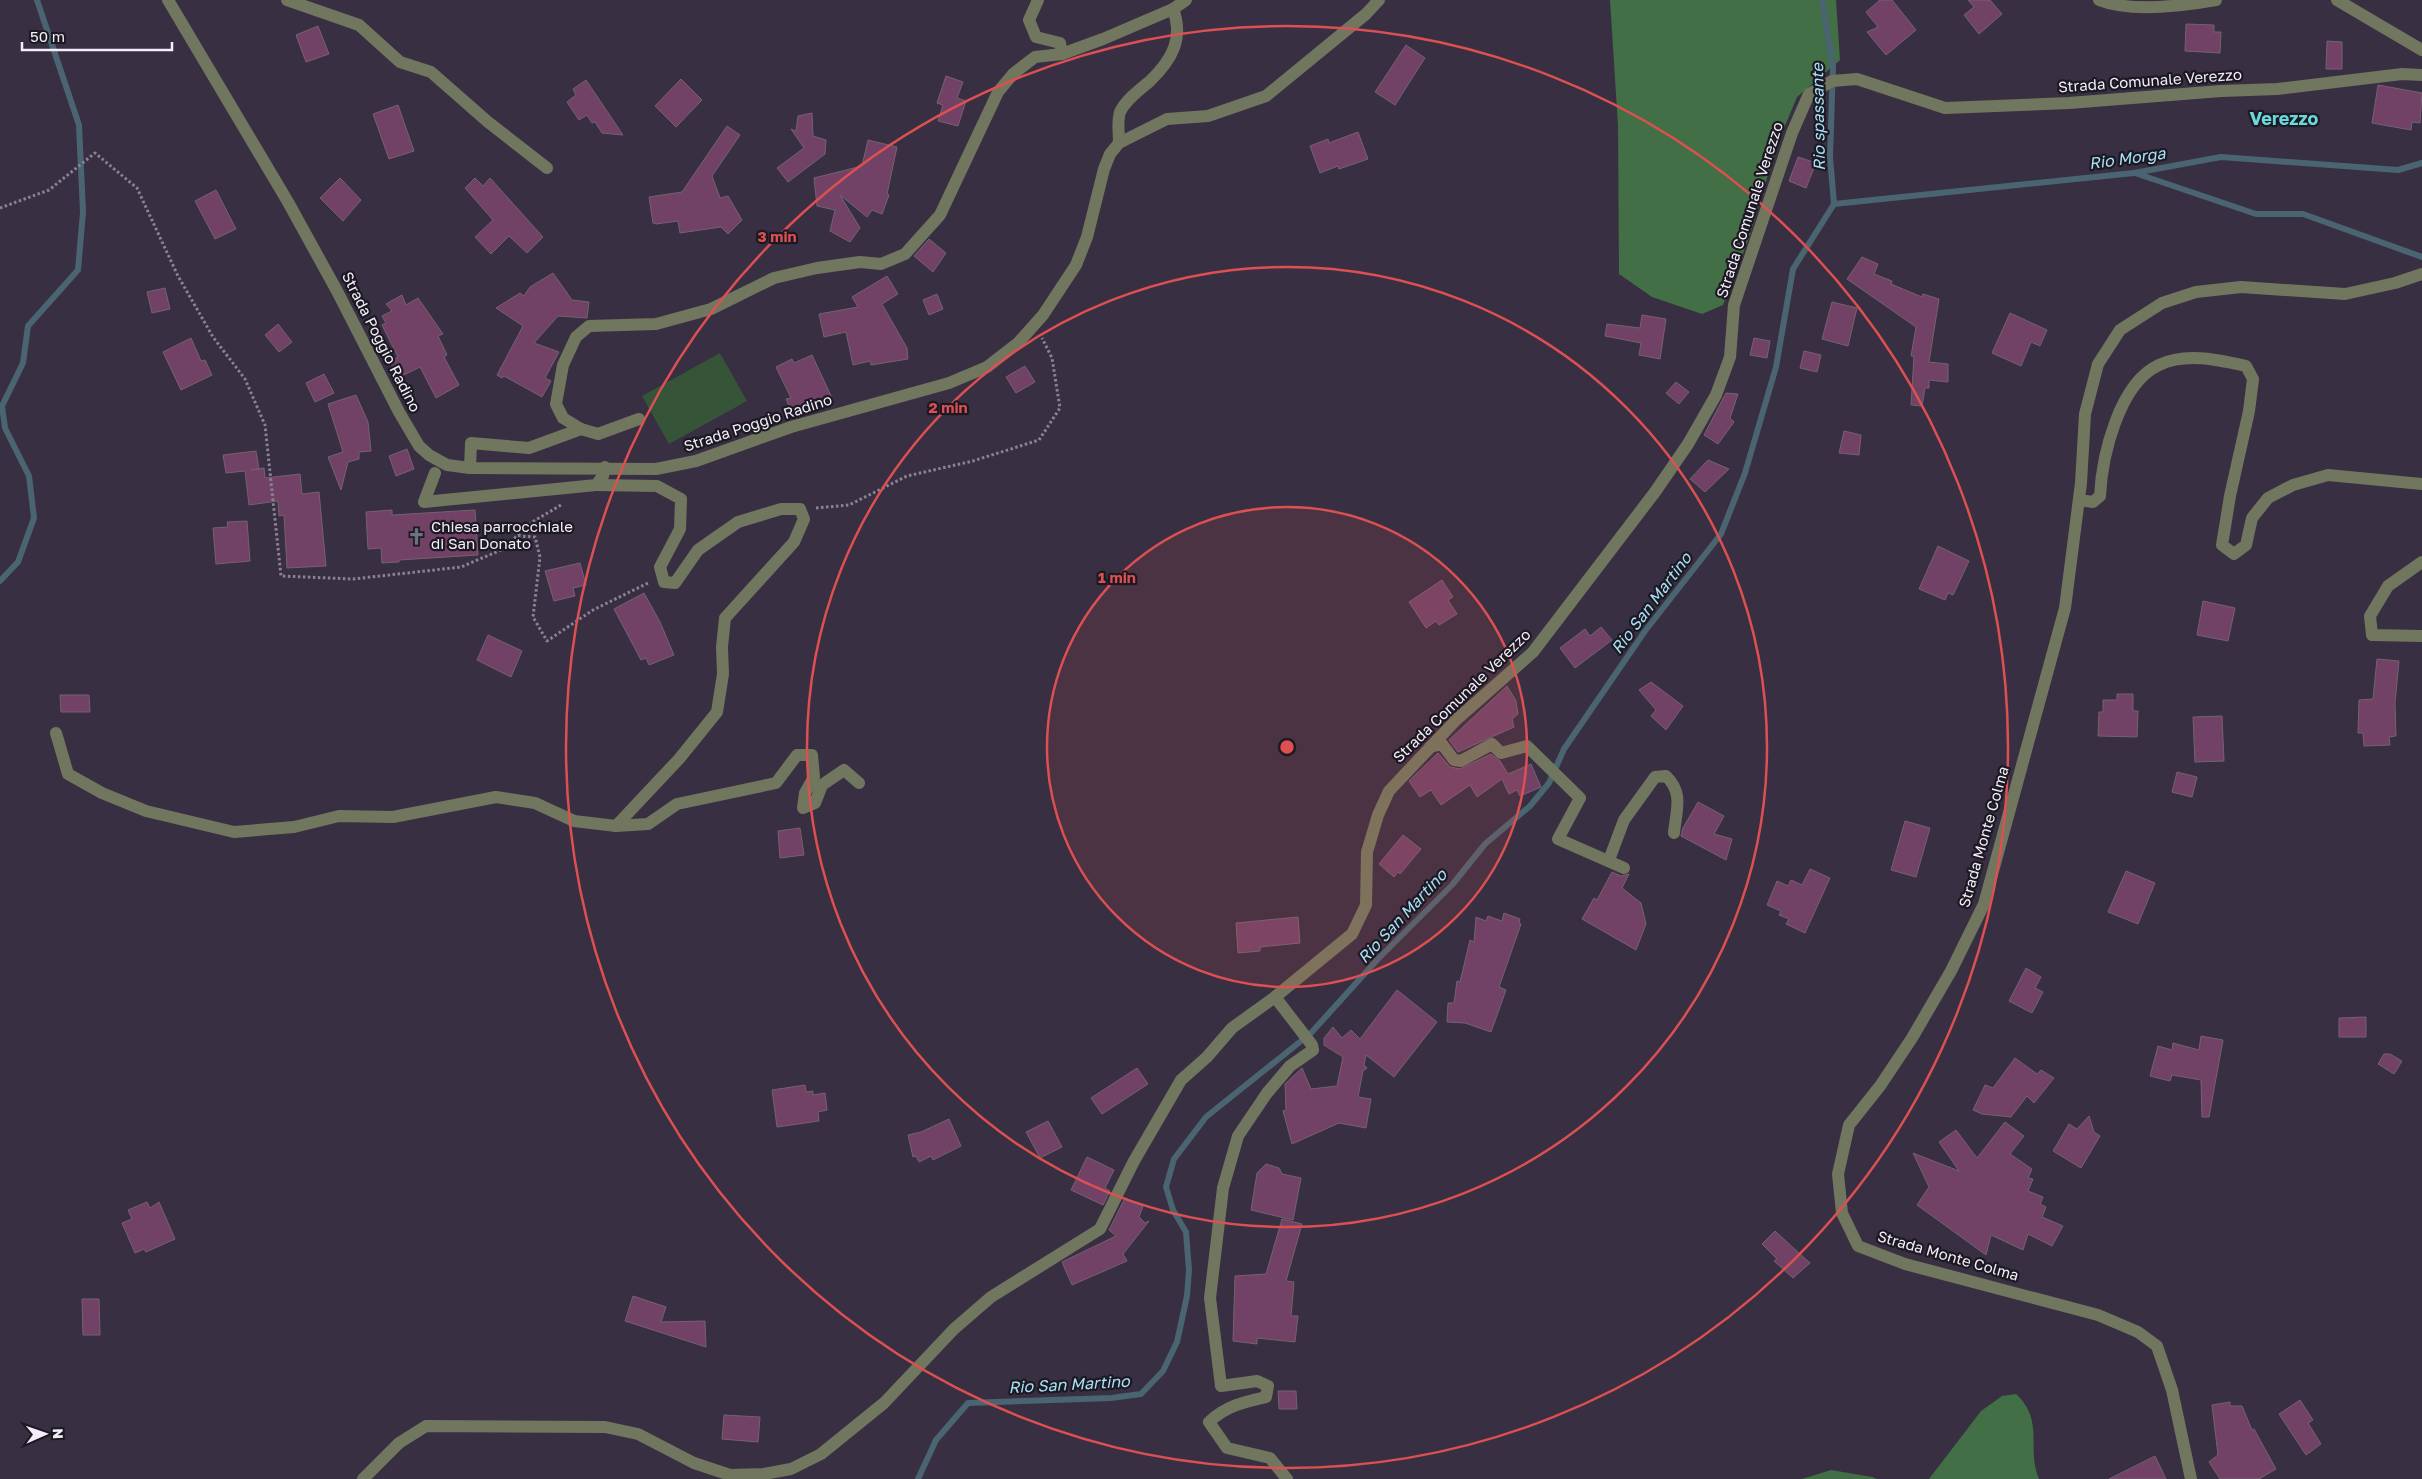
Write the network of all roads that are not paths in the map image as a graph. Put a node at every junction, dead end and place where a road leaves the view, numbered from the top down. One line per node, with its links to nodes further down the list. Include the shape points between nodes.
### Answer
1 (168, 0): 19 (street, Strada Poggio Radino, via 288,202 419,446 447,465)
2 (287, 0): 14 (street, via 359,25 400,62 431,72)
3 (1038, 0): 11 (street, via 1030,20 1036,37 1060,43)
4 (1186, 0): 9 (street)
5 (1378, 0): 13 (street, via 1366,14 1266,96 1208,116 1167,119)
6 (2099, 0): 7 (street, via 2133,6)
7 (2216, 0)
8 (2337, 0): 10 (street)
9 (1173, 9): 11 (street); 13 (street, via 1178,24 1177,42 1166,63 1132,96 1120,113)
10 (2422, 50)
11 (1062, 54): 17 (street, via 1035,57 1013,74 998,92 940,215 906,254 881,264 860,262 774,278 711,309 656,324 589,326 576,337 563,365 556,404 563,418)
12 (2422, 76): 27 (street, Strada Comunale Verezzo, via 2402,74 2277,89 2161,98 1945,108 1857,79 1832,81 1810,94 1792,133 1734,305 1730,356 1716,395 1693,436 1656,492 1533,652 1456,720)
13 (1118, 143): 18 (street, Strada Poggio Radino, via 1104,169 1087,237 1076,265 1018,344 987,367 949,383 791,428 696,462 656,469)
14 (547, 168)
15 (2422, 274): 23 (street, Strada Monte Colma, via 2344,294 2241,287 2196,292 2162,303 2120,330 2098,364 2085,414)
16 (640, 420): 17 (street, via 598,434)
17 (581, 428): 19 (street, via 529,448 471,443)
18 (605, 467): 19 (street, Strada Poggio Radino); 22 (street)
19 (470, 468)
20 (435, 474): 22 (street, via 424,502)
21 (2422, 484): 23 (street, via 2328,475 2293,485 2268,498 2252,518 2246,545 2234,554 2222,545 2250,411 2253,379 2246,366 2188,358 2159,364 2136,382 2114,426 2101,471 2100,496 2093,502)
22 (596, 486): 29 (street, via 657,486 681,500 680,530 660,567 664,582 675,583 698,550 738,522 781,510 800,509 804,519 794,542 725,618 723,674 717,712 679,759)
23 (2079, 500): 36 (street, Strada Monte Colma, via 2065,608 1984,904 1951,971 1912,1038 1849,1125 1838,1174 1842,1213 1858,1246 1905,1264 2098,1315 2138,1332 2157,1346 2172,1390)
24 (2422, 562): 25 (street, via 2388,586 2370,616 2372,635)
25 (2422, 636)
26 (56, 733): 29 (street, via 68,774 102,793 146,811 234,832 294,827 339,816 393,818 496,798 535,803 574,821)
27 (1430, 748): 31 (street, via 1442,744 1454,760 1461,761 1492,744 1501,753 1527,746 1580,798 1558,839); 33 (street, Strada Comunale Verezzo, via 1389,791 1378,814 1367,852 1366,905 1352,934)
28 (860, 783): 29 (street, via 844,770 822,785 815,803 803,808 805,794 814,777 812,754 797,755 776,783 677,804 648,824)
29 (616, 826)
30 (1674, 833): 31 (street, via 1678,798 1675,785 1666,776 1655,777 1624,820)
31 (1609, 860): 32 (street)
32 (1624, 868)
33 (1275, 997): 34 (street, Strada Comunale Verezzo, via 1232,1028 1181,1080 1134,1161 1100,1229 991,1297 954,1329 884,1403 821,1454 791,1469 730,1475 694,1463 638,1434 605,1427 426,1426 398,1444); 35 (street, via 1313,1050 1290,1066 1266,1093 1238,1136 1224,1188 1210,1298 1221,1386 1257,1381 1268,1386 1266,1398 1242,1402 1221,1411 1209,1422 1226,1448 1270,1458)
34 (363, 1479)
35 (1287, 1479)
36 (2190, 1479)

